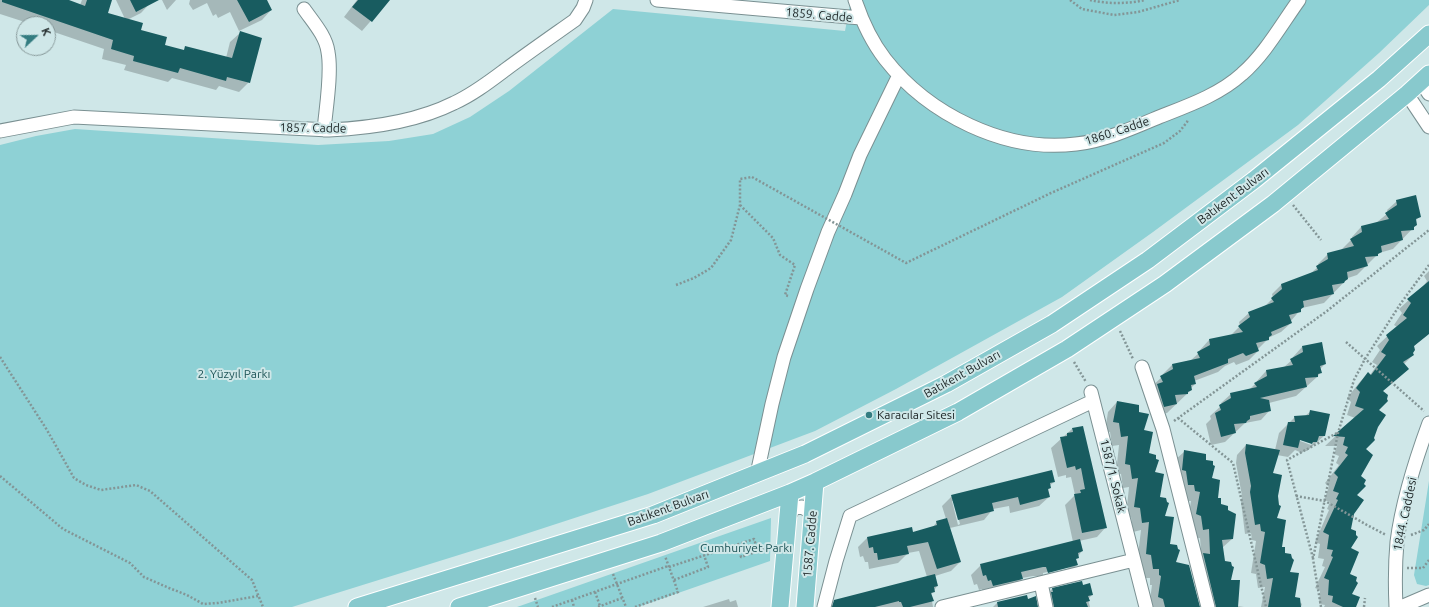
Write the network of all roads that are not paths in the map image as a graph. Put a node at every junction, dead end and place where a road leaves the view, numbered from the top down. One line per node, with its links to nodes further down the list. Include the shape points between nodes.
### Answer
1 (586, 0): 12 (street, 1857. Cadde, via 575,20 455,103 432,113 381,125)
2 (657, 0): 6 (street, 1859. Cadde)
3 (855, 0): 6 (street, 1860. Cadde)
4 (1299, 0): 8 (street, 1860. Cadde, via 1260,56 1242,75 1222,89 1141,125 1077,144 1044,145 1022,142 980,130 948,114)
5 (304, 9): 12 (street, via 321,33 328,51)
6 (861, 18): 8 (street, 1860. Cadde, via 872,40)
7 (1429, 34): 16 (main road, Batıkent Bulvarı, via 1379,79 1254,180 1148,260 1052,324 946,384 805,454)
8 (899, 75): 16 (street, via 860,155 806,289 784,357)
9 (1426, 83): 10 (main road)
10 (1407, 94): 11 (street); 17 (main road, via 1285,194 1115,318 958,412)
11 (1429, 127)
12 (324, 130): 13 (street, 1857. Cadde, via 74,117)
13 (0, 131)
14 (1138, 366): 33 (street, via 1163,429)
15 (1429, 423): 34 (street, 1844. Caddesi, via 1408,491 1398,540 1395,568)
16 (757, 474): 26 (main road, Batıkent Bulvarı, via 653,515)
17 (816, 482): 18 (main road); 20 (main road, 1587. Cadde)
18 (790, 493): 19 (main road, 1587. Cadde); 24 (main road, via 661,543)
19 (788, 518): 20 (street, via 794,508 802,506 809,511); 27 (main road, 1587. Cadde)
20 (812, 520): 28 (main road, 1587. Cadde)
21 (1134, 560): 22 (street); 29 (street, 1587/1. Sokak, via 1092,396 850,516); 32 (street, 1587/1. Sokak)
22 (1041, 583): 30 (street); 31 (street)
23 (1429, 595): 35 (street)
24 (490, 602): 25 (main road)
25 (465, 606)
26 (357, 607)
27 (780, 607)
28 (805, 607)
29 (824, 607)
30 (942, 607)
31 (1046, 607)
32 (1146, 607)
33 (1208, 607)
34 (1396, 607)
35 (1401, 607)

